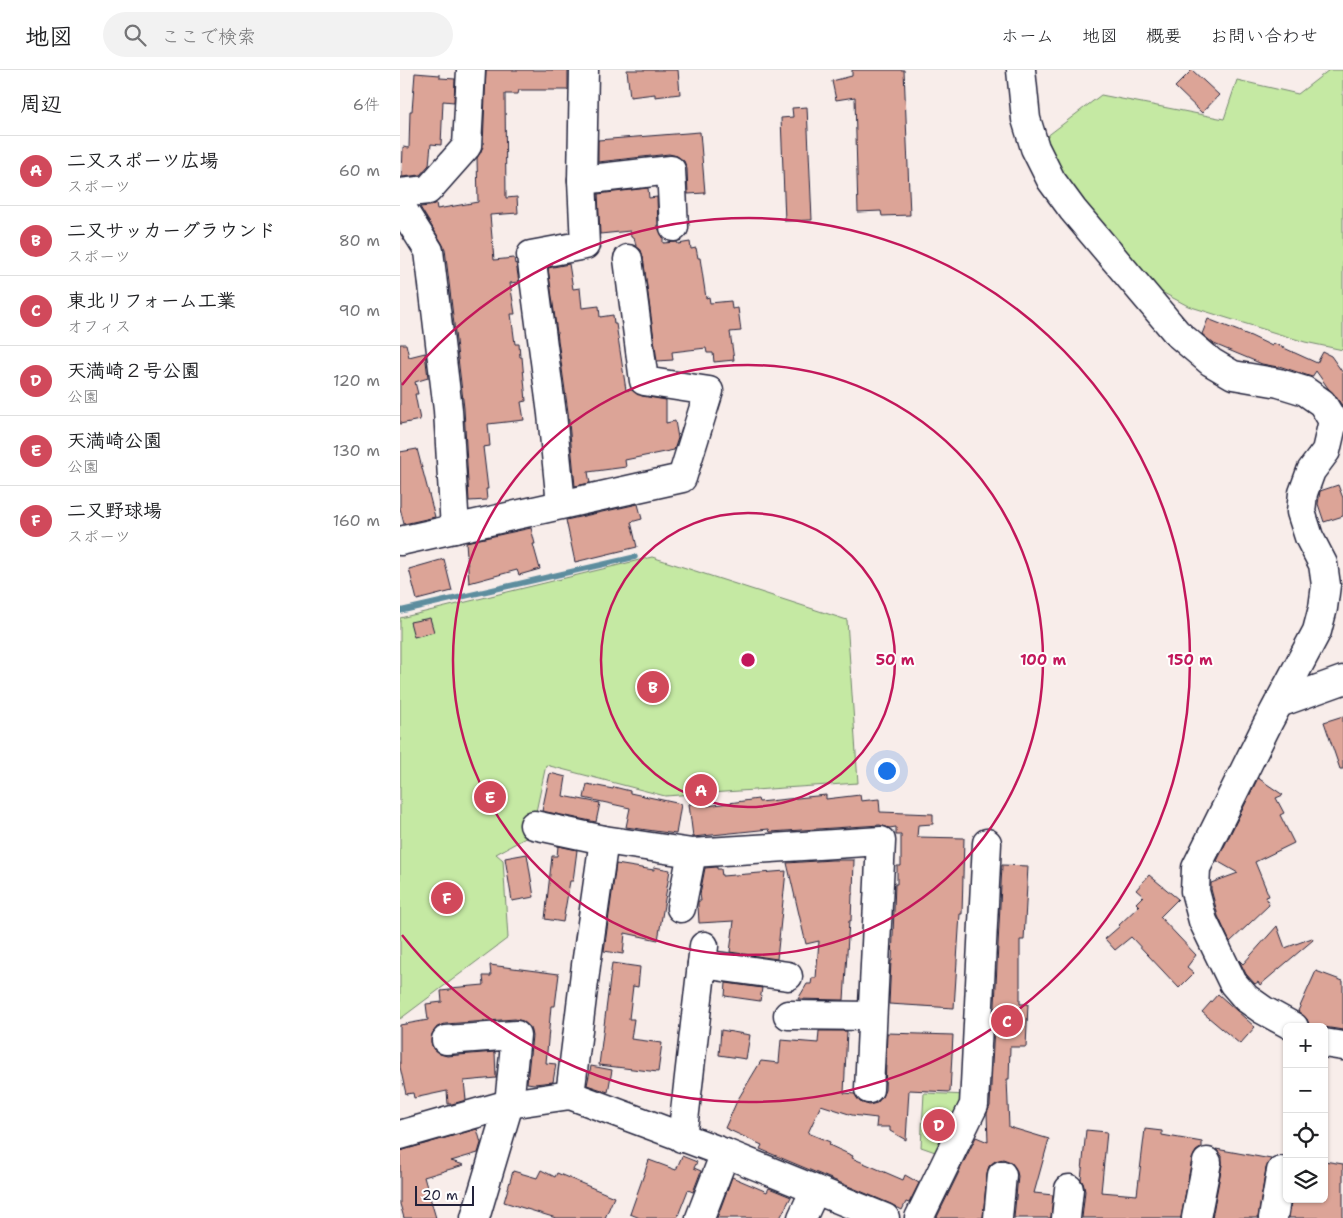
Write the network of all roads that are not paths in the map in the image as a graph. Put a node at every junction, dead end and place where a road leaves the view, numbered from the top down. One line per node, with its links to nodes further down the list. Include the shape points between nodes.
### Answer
1 (471, 70): 5 (street, via 467,146 428,190)
2 (584, 70): 4 (street)
3 (1021, 70): 9 (street, via 1026,119 1035,148 1051,180 1178,333 1211,362 1233,375 1305,391 1322,403)
4 (582, 180): 7 (street, via 671,170); 10 (street, via 584,245 531,255)
5 (400, 193)
6 (400, 205): 11 (street, via 429,251 448,410)
7 (674, 227)
8 (628, 259): 10 (street, via 644,381 709,391 682,478)
9 (1336, 432): 14 (street, via 1311,471 1303,493 1301,512 1323,564 1326,585 1323,608 1317,631)
10 (561, 504): 11 (street)
11 (455, 529): 12 (street)
12 (400, 541)
13 (1343, 680): 14 (street)
14 (1280, 703): 23 (street, via 1196,868 1195,891 1204,921 1233,984 1246,998)
15 (534, 824): 16 (street)
16 (604, 840): 18 (street); 28 (street)
17 (987, 843): 42 (street, via 974,1105)
18 (692, 853): 19 (street); 22 (street, via 881,841)
19 (681, 908)
20 (788, 976): 31 (street, via 703,955)
21 (788, 1014): 22 (street)
22 (872, 1016): 27 (street)
23 (1287, 1023)
24 (446, 1040): 29 (street, via 516,1034)
25 (1328, 1044): 26 (street)
26 (1343, 1046)
27 (869, 1089)
28 (570, 1094): 29 (street); 31 (street)
29 (508, 1104): 30 (street); 38 (street)
30 (400, 1135)
31 (682, 1138): 32 (street)
32 (725, 1153): 37 (street); 39 (street)
33 (1207, 1162): 45 (street)
34 (1281, 1171): 46 (street)
35 (1002, 1175): 43 (street)
36 (1069, 1189): 44 (street)
37 (815, 1190): 40 (street); 41 (street)
38 (475, 1218)
39 (700, 1218)
40 (802, 1218)
41 (885, 1218)
42 (919, 1218)
43 (998, 1218)
44 (1066, 1218)
45 (1196, 1218)
46 (1273, 1218)

